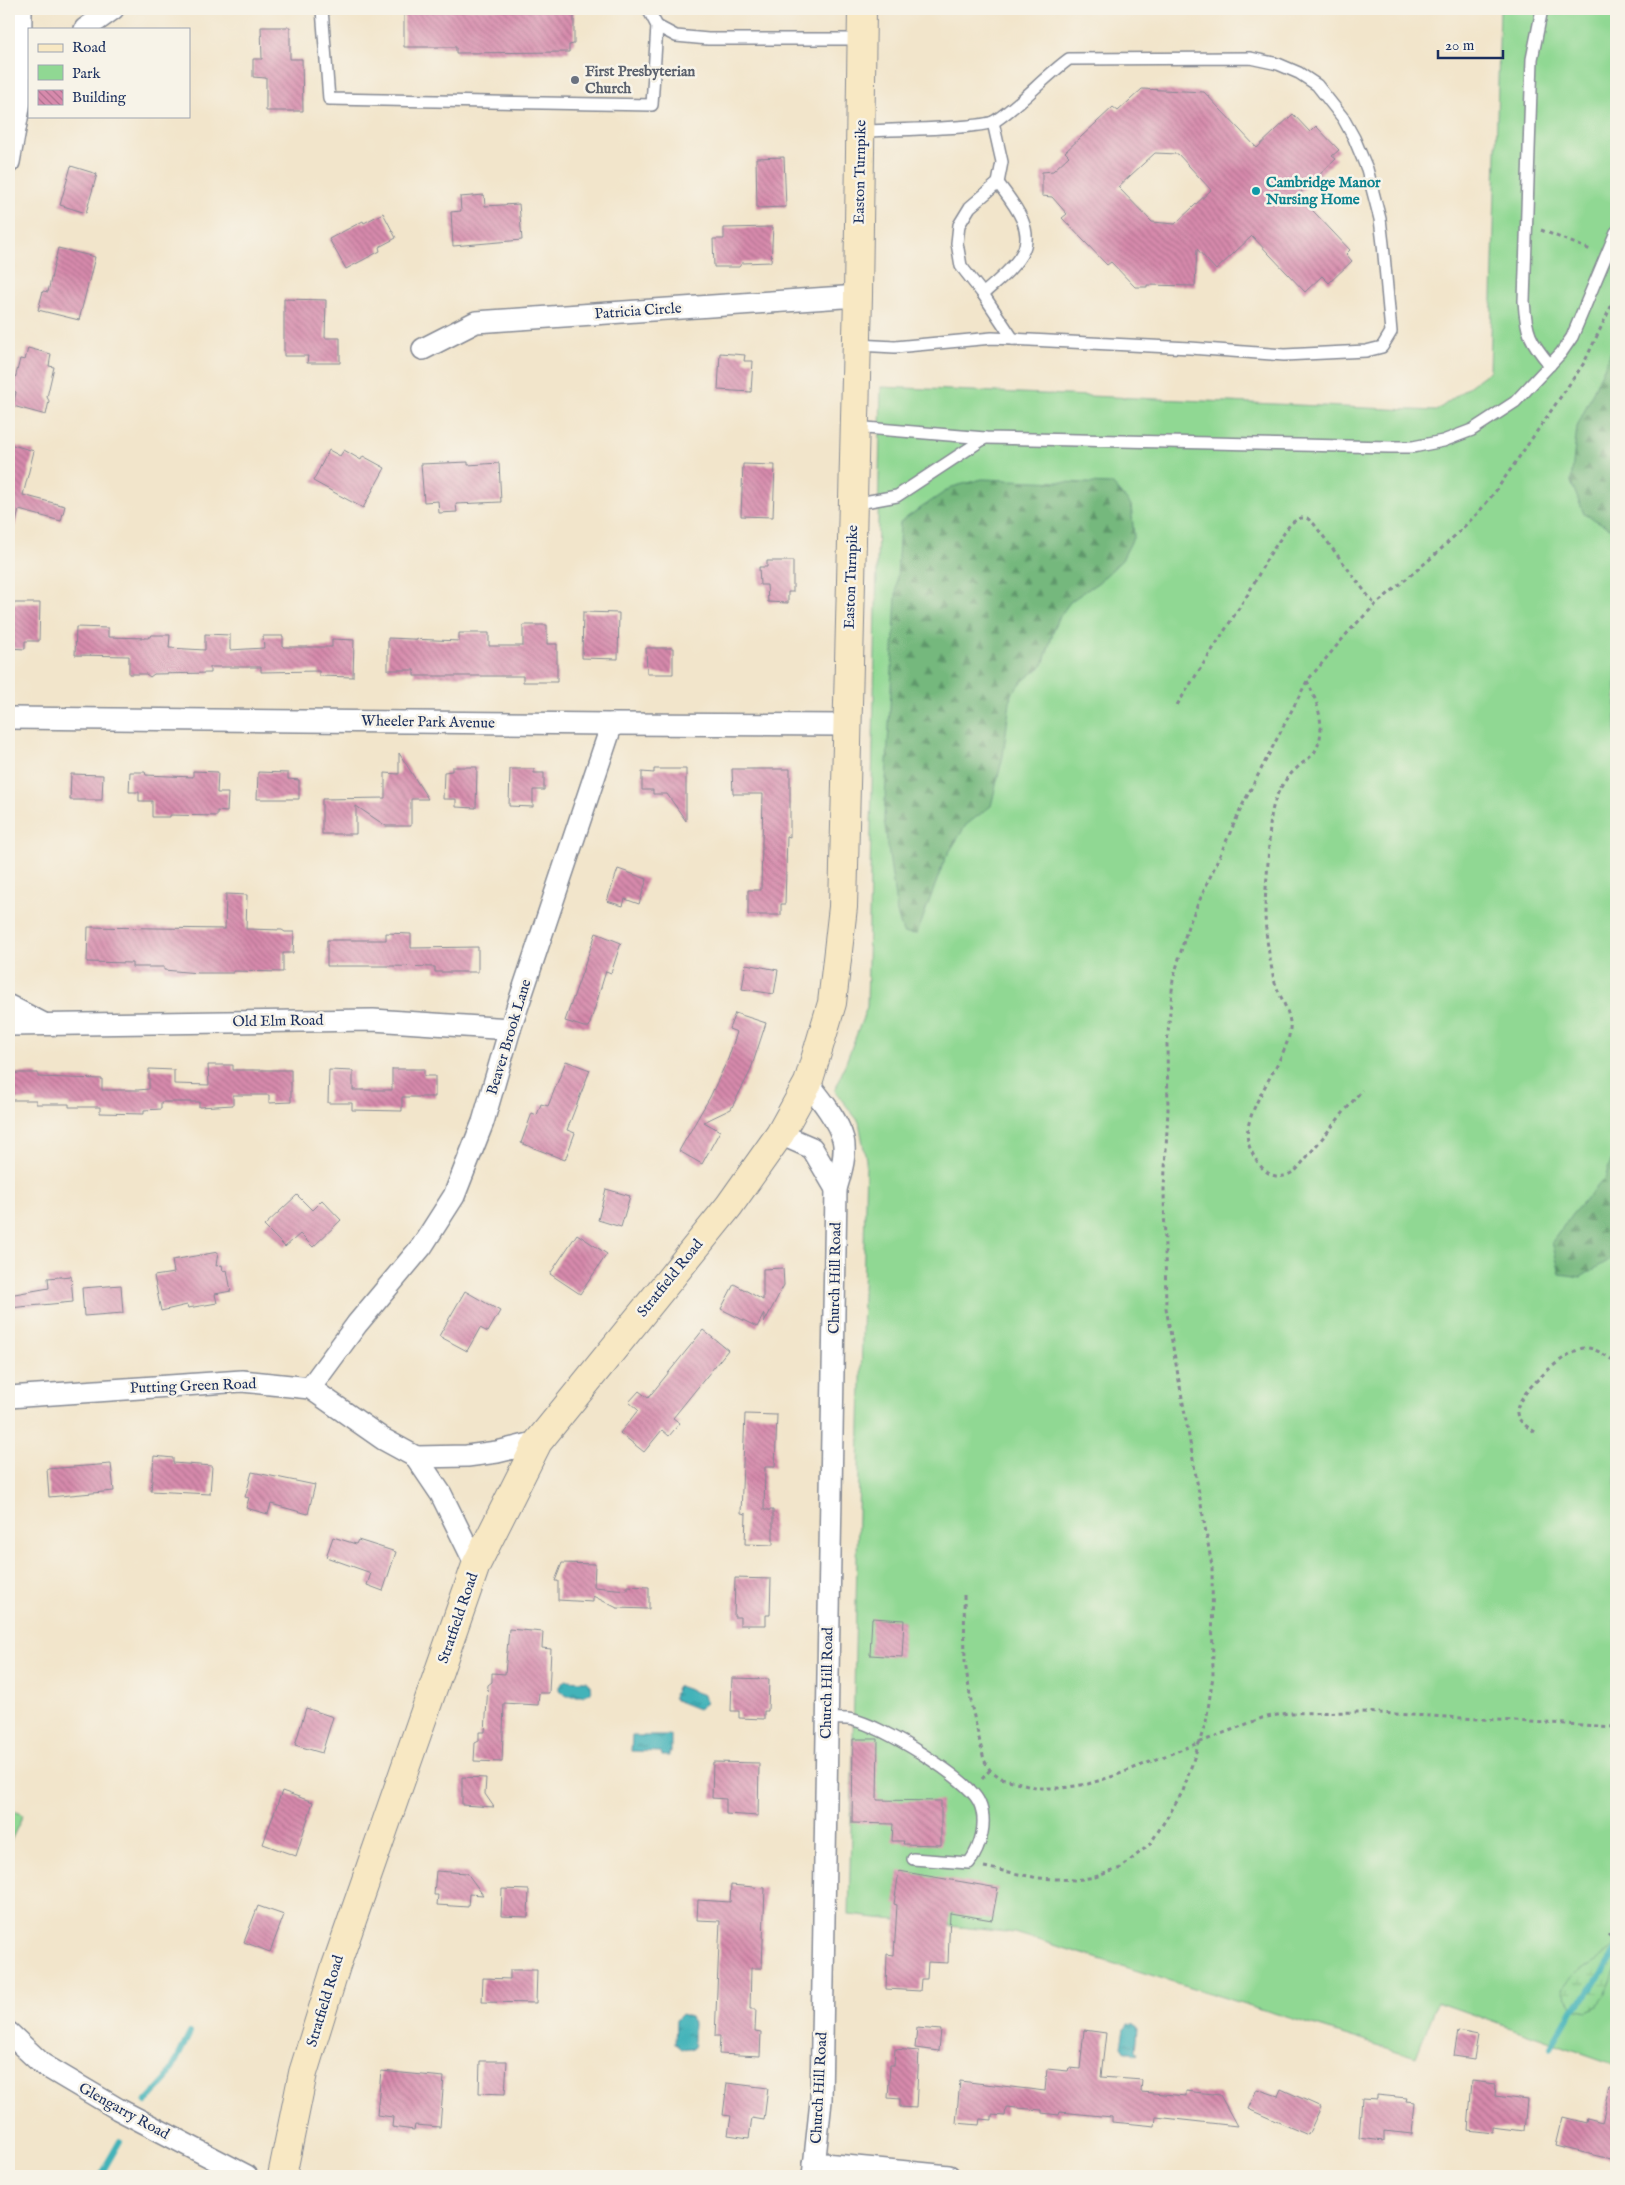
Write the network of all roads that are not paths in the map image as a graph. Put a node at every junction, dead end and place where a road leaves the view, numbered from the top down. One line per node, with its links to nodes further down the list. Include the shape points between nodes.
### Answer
1 (21, 9): 10 (street)
2 (113, 9): 8 (street)
3 (322, 9): 7 (lane, via 329,99 652,105)
4 (648, 9): 7 (lane)
5 (862, 9): 9 (main road, Easton Turnpike)
6 (1542, 9): 21 (lane, via 1532,59 1525,223 1525,319 1531,342)
7 (657, 26): 9 (lane, via 676,36 708,39)
8 (86, 28)
9 (862, 39): 12 (main road, Easton Turnpike)
10 (24, 97): 13 (street)
11 (993, 122): 12 (lane); 14 (lane, via 1002,162); 18 (lane, via 1069,59 1250,58 1299,73 1317,86 1343,118 1367,169 1383,244 1391,332 1382,347 1366,351 1284,355)
12 (861, 131): 17 (main road, Easton Turnpike)
13 (9, 162)
14 (998, 183): 16 (lane, via 1023,221 1026,237 1022,254); 16 (lane, via 970,207 959,225 957,243 961,266)
15 (1616, 232): 21 (lane, via 1572,337)
16 (984, 294): 18 (lane)
17 (858, 296): 19 (main road, Easton Turnpike); 20 (street, Patricia Circle, via 476,322)
18 (1013, 339): 19 (lane, via 896,347)
19 (857, 345): 22 (main road, Easton Turnpike)
20 (423, 349)
21 (1550, 366): 23 (lane, via 1515,402 1497,415 1472,430 1427,445 1380,447)
22 (854, 427): 23 (lane); 24 (main road, Easton Turnpike)
23 (985, 438): 24 (lane, via 897,496)
24 (853, 504): 27 (main road, Easton Turnpike)
25 (9, 718): 26 (street, Wheeler Park Avenue)
26 (612, 724): 27 (street, Wheeler Park Avenue); 31 (street, Beaver Brook Lane)
27 (847, 725): 32 (main road, Easton Turnpike, via 843,907 832,1003)
28 (9, 1006): 30 (street, Old Elm Road)
29 (9, 1025): 30 (street, Old Elm Road)
30 (45, 1025): 31 (street, Old Elm Road, via 373,1020)
31 (510, 1029): 35 (street, Beaver Brook Lane, via 483,1122 454,1196 422,1246 357,1324)
32 (808, 1083): 33 (main road, Easton Turnpike); 34 (street, Church Hill Road, via 828,1108 844,1140)
33 (780, 1134): 34 (street, via 812,1148); 37 (main road, Stratfield Road, via 729,1206)
34 (836, 1190): 40 (street, Church Hill Road)
35 (310, 1388): 36 (street, Putting Green Road, via 242,1381); 38 (street, Putting Green Road, via 383,1439)
36 (9, 1397)
37 (538, 1442): 38 (street, Putting Green Road, via 467,1456); 39 (main road, Stratfield Road)
38 (416, 1457): 39 (street, Putting Green Road, via 441,1494)
39 (476, 1565): 45 (main road, Stratfield Road, via 336,1966 303,2073)
40 (826, 1719): 41 (lane, via 853,1719 869,1725 924,1755 972,1790 980,1802 981,1840 969,1863); 43 (street, Church Hill Road, via 821,2101)
41 (913, 1859)
42 (9, 2032): 44 (street, Glengarry Road, via 42,2064)
43 (813, 2170): 46 (street)
44 (247, 2176)
45 (282, 2176)
46 (949, 2176)

